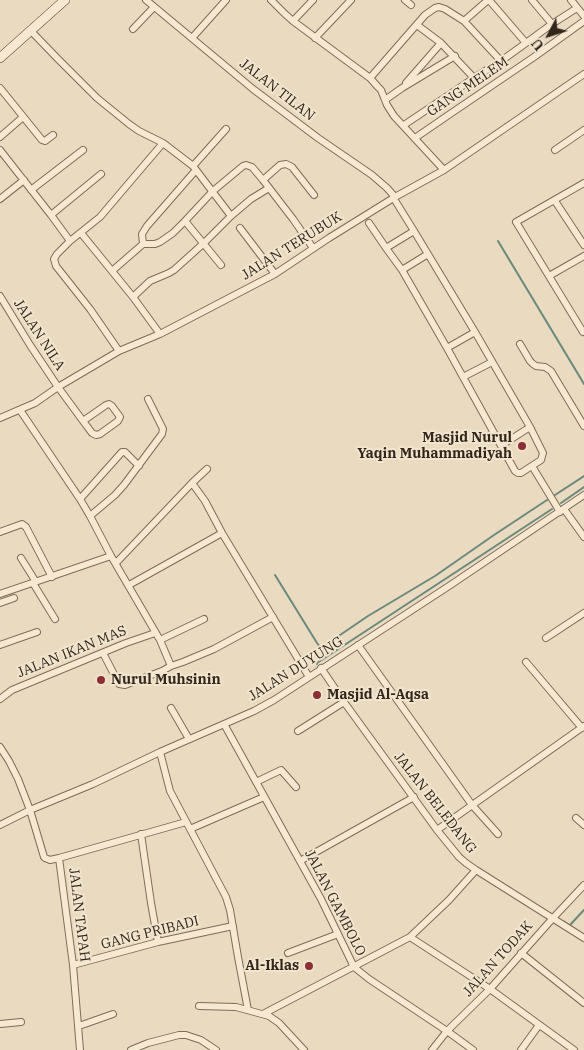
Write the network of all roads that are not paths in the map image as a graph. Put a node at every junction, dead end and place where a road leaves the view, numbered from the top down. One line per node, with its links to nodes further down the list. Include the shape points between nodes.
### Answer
1 (64, 0): 21 (main road)
2 (146, 0): 12 (street, JALAN TILAN)
3 (226, 0): 22 (street)
4 (271, 0): 17 (street)
5 (313, 0): 17 (street)
6 (351, 0): 23 (street)
7 (405, 0): 11 (street)
8 (488, 0): 15 (street); 25 (street)
9 (532, 0): 18 (street)
10 (571, 0): 13 (street)
11 (411, 5)
12 (154, 7): 20 (street); 22 (street, JALAN TILAN)
13 (577, 8): 14 (street); 18 (street)
14 (584, 16)
15 (464, 21): 19 (street, via 445,9 436,8); 28 (street)
16 (584, 21): 41 (street, GANG MELEM)
17 (293, 22): 23 (street)
18 (552, 24): 25 (street)
19 (417, 25): 24 (street); 30 (street)
20 (133, 29)
21 (30, 30): 27 (main road); 42 (street, via 97,98 139,131)
22 (192, 38): 59 (street, JALAN TILAN, via 260,94 372,175)
23 (315, 38): 30 (street)
24 (441, 43): 26 (street); 33 (street)
25 (526, 43): 28 (street)
26 (455, 56): 31 (street); 33 (street)
27 (0, 58)
28 (501, 61): 31 (street)
29 (584, 74): 48 (street, JALAN TERUBUK)
30 (370, 78): 34 (street)
31 (474, 78): 36 (street)
32 (0, 88): 35 (street)
33 (402, 88): 34 (street)
34 (385, 100): 36 (street)
35 (23, 117): 39 (street, via 42,140); 40 (street)
36 (404, 125): 41 (street)
37 (226, 129): 47 (street)
38 (584, 130): 45 (street)
39 (53, 134)
40 (0, 137)
41 (416, 138): 48 (street)
42 (163, 143): 47 (street); 67 (street, via 100,217)
43 (0, 150): 46 (street)
44 (83, 150): 54 (street)
45 (555, 150)
46 (2, 158): 50 (street)
47 (194, 168): 55 (street); 70 (street, via 147,226 142,234)
48 (444, 170): 59 (street, JALAN TERUBUK)
49 (100, 174): 61 (street)
50 (24, 180): 54 (street); 58 (street)
51 (263, 180): 53 (street); 55 (street, via 246,165); 57 (street, via 280,165 286,164)
52 (582, 185): 56 (street); 60 (street)
53 (269, 188): 62 (street); 72 (street)
54 (31, 190): 61 (street)
55 (213, 191): 62 (street); 63 (street)
56 (584, 193)
57 (314, 195)
58 (0, 199)
59 (395, 199): 66 (street, JALAN TILAN); 72 (street, JALAN TERUBUK)
60 (555, 201): 71 (street); 80 (street, via 516,222)
61 (51, 215): 68 (street)
62 (231, 216): 69 (street)
63 (185, 221): 69 (street); 70 (street, via 160,242)
64 (369, 223): 73 (street)
65 (240, 228): 79 (street)
66 (414, 232): 73 (street); 74 (street, JALAN TILAN)
67 (81, 233): 68 (street); 78 (street)
68 (70, 241): 88 (street, via 56,254 54,262)
69 (204, 243): 76 (street); 82 (street, via 169,273 150,281)
70 (143, 244): 78 (street)
71 (584, 245)
72 (313, 248): 79 (street, JALAN TERUBUK)
73 (386, 248): 77 (street)
74 (428, 254): 77 (street); 83 (street, JALAN TILAN)
75 (584, 256): 80 (street)
76 (221, 265)
77 (402, 270): 87 (street)
78 (112, 271): 82 (street)
79 (275, 274): 85 (street, JALAN TERUBUK)
80 (549, 276): 84 (street)
81 (0, 296): 91 (street, JALAN NILA)
82 (133, 297): 85 (street)
83 (475, 332): 87 (street); 89 (street, JALAN TILAN)
84 (584, 333)
85 (160, 334): 88 (street, JALAN TERUBUK)
86 (520, 344): 96 (street, via 533,364 551,371)
87 (447, 348): 90 (street)
88 (119, 351): 91 (street, JALAN TERUBUK)
89 (492, 362): 90 (street); 97 (street, JALAN TILAN)
90 (463, 377): 98 (street)
91 (58, 387): 93 (street, JALAN TERUBUK); 95 (street, JALAN NILA)
92 (148, 400): 99 (street, via 163,429)
93 (20, 410): 94 (street, JALAN TERUBUK); 104 (street)
94 (0, 418)
95 (83, 421): 95 (street, JALAN NILA, via 110,404 120,417 96,435)
96 (584, 426)
97 (530, 428): 98 (street); 100 (street, JALAN TILAN, via 543,456)
98 (502, 445): 100 (street, via 516,472 521,473)
99 (139, 466): 104 (street, via 122,452); 106 (street, via 115,495)
100 (532, 466): 105 (street)
101 (207, 469): 102 (street)
102 (192, 483): 108 (street); 112 (street)
103 (584, 495): 105 (street, JALAN DUYUNG)
104 (80, 500): 106 (street)
105 (562, 511): 109 (street); 128 (street, JALAN DUYUNG)
106 (90, 516): 110 (street)
107 (0, 532): 113 (street, via 22,524 26,527)
108 (222, 533): 115 (street); 120 (street)
109 (584, 537)
110 (111, 556): 112 (street); 113 (street)
111 (22, 558): 114 (street)
112 (116, 563): 115 (street)
113 (52, 577): 114 (street)
114 (34, 583): 116 (street); 121 (street)
115 (129, 586): 124 (street)
116 (0, 594)
117 (14, 598): 118 (street)
118 (0, 603)
119 (584, 613): 125 (street)
120 (273, 617): 131 (street, via 214,649); 133 (street)
121 (55, 619)
122 (204, 619): 126 (street)
123 (36, 632): 127 (street)
124 (156, 633): 126 (street); 129 (street, JALAN IKAN MAS)
125 (546, 638)
126 (160, 640): 131 (street)
127 (0, 645)
128 (358, 645): 132 (street, JALAN DUYUNG); 147 (street)
129 (103, 653): 131 (street, via 119,684 125,685); 134 (street, JALAN IKAN MAS, via 12,690)
130 (526, 662): 138 (street)
131 (170, 666)
132 (321, 668): 133 (street, JALAN DUYUNG); 135 (street, JALAN BELEDANG)
133 (309, 677): 137 (street, JALAN DUYUNG, via 260,707)
134 (0, 699)
135 (344, 702): 139 (street); 146 (street, JALAN BELEDANG)
136 (171, 708): 140 (street)
137 (224, 724): 140 (street, JALAN DUYUNG); 143 (street, JALAN GAMBOLO)
138 (583, 727): 147 (street)
139 (298, 731)
140 (189, 739): 142 (street, JALAN DUYUNG)
141 (0, 747): 148 (street, JALAN TAPAH)
142 (160, 752): 148 (street, JALAN DUYUNG); 150 (street, via 170,791)
143 (256, 782): 144 (street, via 281,770); 145 (street, JALAN GAMBOLO)
144 (296, 788)
145 (264, 797): 153 (street); 158 (street, JALAN GAMBOLO)
146 (414, 798): 154 (street, JALAN BELEDANG); 158 (street)
147 (472, 805): 154 (street); 156 (street)
148 (30, 810): 151 (street, JALAN DUYUNG); 157 (street, JALAN TAPAH, via 44,857 50,860)
149 (576, 818): 152 (street)
150 (186, 822): 153 (street); 155 (street)
151 (0, 824)
152 (584, 825)
153 (190, 828): 162 (street, via 224,892)
154 (437, 830): 159 (street, JALAN BELEDANG, via 459,857)
155 (142, 834): 157 (street); 166 (street)
156 (498, 834)
157 (59, 858): 169 (street, JALAN TAPAH)
158 (300, 861): 163 (street, JALAN GAMBOLO)
159 (476, 870): 161 (street, JALAN BELEDANG); 164 (street)
160 (584, 885): 161 (street, JALAN TODAK)
161 (553, 918): 165 (street, JALAN BELEDANG); 168 (street, JALAN TODAK)
162 (233, 926): 166 (street, GANG PRIBADI); 174 (street)
163 (338, 934): 167 (street); 170 (street, JALAN GAMBOLO)
164 (410, 937): 170 (street); 171 (street)
165 (584, 938)
166 (158, 942): 169 (street, GANG PRIBADI)
167 (288, 953)
168 (521, 953): 171 (street, JALAN TODAK); 172 (street)
169 (73, 965): 180 (street, JALAN TAPAH)
170 (354, 967): 176 (street); 181 (street, JALAN GAMBOLO)
171 (490, 989): 179 (street); 181 (street, JALAN TODAK)
172 (584, 1003)
173 (199, 1006): 174 (street)
174 (248, 1010): 176 (street)
175 (112, 1014): 180 (street)
176 (262, 1014): 185 (street, via 279,1023)
177 (21, 1022): 178 (street)
178 (0, 1024)
179 (540, 1025): 188 (street); 189 (street)
180 (79, 1026): 182 (street, JALAN TAPAH)
181 (447, 1031): 186 (street, JALAN TODAK); 187 (street, JALAN GAMBOLO)
182 (80, 1050)
183 (131, 1050): 184 (street, via 186,1035 202,1040)
184 (216, 1050)
185 (304, 1050)
186 (432, 1050)
187 (473, 1050)
188 (520, 1050)
189 (574, 1050)

